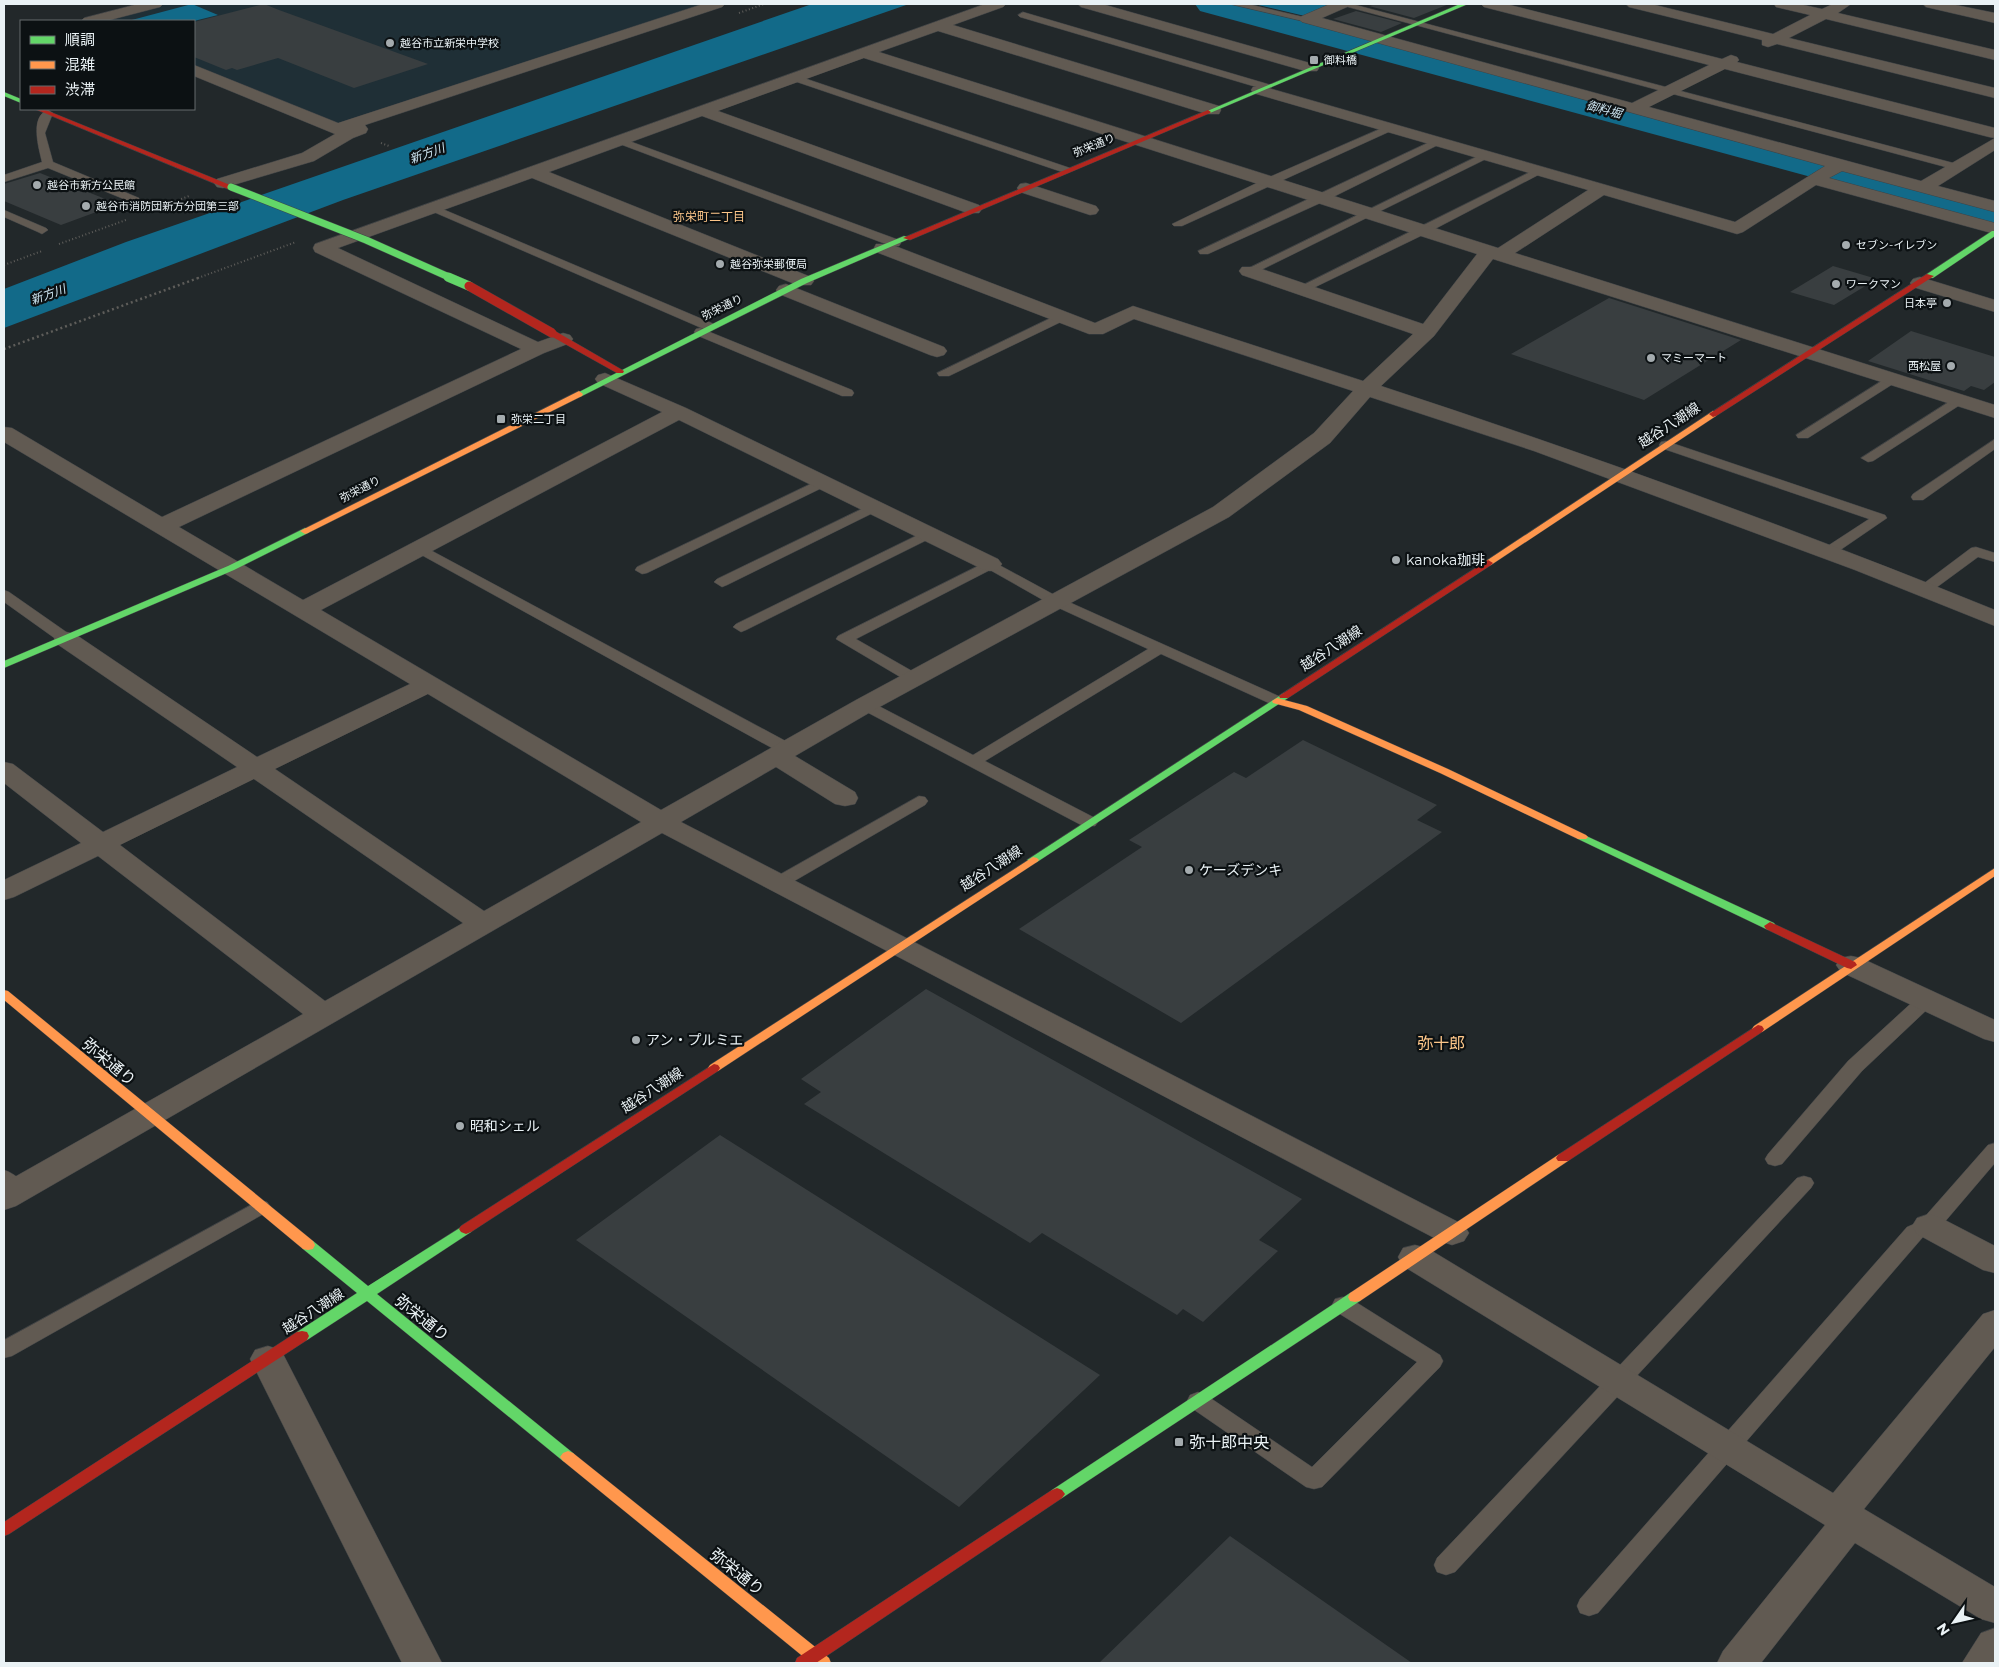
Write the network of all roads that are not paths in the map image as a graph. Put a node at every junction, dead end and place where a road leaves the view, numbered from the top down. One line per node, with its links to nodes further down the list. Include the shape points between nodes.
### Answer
1 (155, 4): 17 (street)
2 (717, 4): 32 (street)
3 (998, 4): 19 (street)
4 (1086, 4): 25 (street)
5 (1235, 4): 16 (lane)
6 (1341, 4): 16 (street); 18 (lane)
7 (1465, 4): 18 (street, 弥栄通り)
8 (1489, 4): 24 (street)
9 (1634, 4): 20 (street)
10 (1781, 4): 13 (street)
11 (1844, 4): 13 (street)
12 (1931, 4): 15 (street)
13 (1824, 14): 20 (street); 23 (street)
14 (1023, 15): 28 (lane)
15 (1995, 18)
16 (1307, 19): 21 (street)
17 (93, 20)
18 (1417, 24): 21 (street, 弥栄通り); 29 (lane)
19 (939, 26): 22 (street); 35 (street)
20 (1775, 38): 24 (street); 30 (street)
21 (1379, 40): 25 (street, 弥栄通り); 34 (street)
22 (864, 52): 27 (street); 40 (street)
23 (1995, 54)
24 (1724, 64): 29 (street); 39 (street)
25 (1312, 68): 28 (street, 弥栄通り)
26 (195, 70): 32 (street, via 337,129)
27 (796, 78): 37 (street); 48 (lane)
28 (1263, 89): 35 (street, 弥栄通り); 38 (street)
29 (1670, 91): 34 (street); 47 (lane)
30 (1995, 92)
31 (4, 94): 33 (street)
32 (435, 97): 54 (street, via 408,113 347,134 308,157)
33 (20, 101)
34 (1635, 108): 46 (street)
35 (1213, 110): 40 (street, 弥栄通り)
36 (43, 111): 45 (lane, via 40,133); 54 (street)
37 (703, 112): 41 (street); 62 (street)
38 (1389, 128): 42 (street); 53 (lane)
39 (1995, 133)
40 (1140, 140): 48 (street, 弥栄通り); 53 (street)
41 (621, 141): 49 (street); 71 (lane)
42 (1436, 142): 44 (street); 58 (lane)
43 (1995, 143): 47 (street)
44 (1484, 156): 50 (street); 64 (lane)
45 (48, 164): 52 (lane); 59 (lane)
46 (1838, 166): 51 (street); 56 (street)
47 (1957, 167): 56 (street)
48 (1066, 170): 55 (street, 弥栄通り)
49 (533, 172): 61 (street); 75 (street)
50 (1538, 172): 57 (street); 69 (lane)
51 (1815, 178): 57 (street, via 1737,228); 67 (street)
52 (4, 179)
53 (1269, 181): 58 (street); 66 (lane)
54 (227, 185): 83 (street, bridge, via 446,275)
55 (1026, 188): 62 (street, 弥栄通り); 63 (street)
56 (1923, 188): 60 (street)
57 (1602, 189): 73 (street)
58 (1323, 198): 64 (street); 72 (lane)
59 (135, 200)
60 (1995, 207)
61 (432, 208): 81 (lane); 84 (street, via 322,248)
62 (973, 210): 71 (street, 弥栄通り)
63 (1090, 210)
64 (1369, 212): 69 (street); 74 (lane)
65 (4, 213): 68 (lane)
66 (1178, 224)
67 (1995, 229)
68 (42, 230)
69 (1424, 230): 73 (street); 77 (lane)
70 (1995, 233): 76 (street, 越谷八潮線)
71 (889, 246): 75 (street, 弥栄通り); 80 (street)
72 (1204, 251)
73 (1495, 253): 82 (street); 86 (street)
74 (1249, 271): 77 (street)
75 (804, 281): 78 (street, 弥栄通り)
76 (1920, 284): 79 (street); 86 (street, 越谷八潮線)
77 (1301, 289): 82 (street)
78 (786, 290): 81 (street, 弥栄通り); 85 (street)
79 (1995, 306)
80 (1061, 317): 87 (lane); 90 (street, via 1096,330 1133,312)
81 (705, 330): 88 (street, 弥栄通り); 91 (lane)
82 (1427, 332): 90 (street)
83 (558, 336): 84 (street); 88 (street)
84 (537, 349): 106 (street)
85 (937, 352)
86 (1808, 352): 89 (street); 98 (street, 越谷八潮線)
87 (944, 373)
88 (613, 375): 94 (street); 112 (street, 弥栄通り)
89 (1891, 378): 92 (street); 96 (lane)
90 (1366, 389): 102 (street); 117 (street, via 1322,438 1221,512)
91 (847, 393)
92 (1958, 400): 93 (street); 101 (lane)
93 (1993, 409)
94 (679, 412): 103 (street); 108 (street)
95 (4, 433): 99 (street)
96 (1802, 435)
97 (1995, 443): 104 (lane)
98 (1666, 445): 102 (street, 越谷八潮線); 109 (lane, via 1880,518)
99 (27, 447): 100 (street); 106 (street)
100 (4, 456)
101 (1868, 458)
102 (1620, 475): 109 (street); 126 (street, 越谷八潮線)
103 (823, 482): 105 (street); 113 (lane)
104 (1918, 496)
105 (874, 507): 107 (street); 114 (lane)
106 (162, 526): 112 (street)
107 (928, 534): 111 (street); 120 (lane)
108 (420, 549): 118 (street); 128 (lane)
109 (1828, 552): 115 (street)
110 (1995, 558): 115 (lane, via 1976,551)
111 (990, 564): 117 (lane); 124 (lane, via 844,639)
112 (231, 568): 118 (street); 121 (street, 弥栄通り)
113 (642, 570)
114 (722, 582)
115 (1924, 590): 119 (street)
116 (4, 595): 121 (lane)
117 (1055, 601): 122 (lane); 124 (street)
118 (303, 610): 125 (street)
119 (1995, 620)
120 (741, 627)
121 (66, 639): 123 (street, 弥栄通り); 130 (street)
122 (1160, 648): 126 (lane); 129 (lane)
123 (4, 665)
124 (914, 678): 127 (street)
125 (427, 685): 130 (street); 134 (street)
126 (1277, 701): 135 (street, 越谷八潮線); 142 (street, via 1303,708 1444,771)
127 (865, 705): 128 (street); 129 (lane)
128 (782, 753): 132 (street); 134 (street)
129 (974, 761): 135 (lane)
130 (256, 769): 136 (street); 140 (street)
131 (4, 770): 136 (street)
132 (845, 798)
133 (919, 801): 138 (lane)
134 (661, 822): 138 (street); 140 (street)
135 (1090, 822): 141 (street, 越谷八潮線)
136 (101, 844): 139 (street); 145 (street)
137 (1995, 871): 142 (street)
138 (778, 883): 141 (street)
139 (4, 891)
140 (482, 923): 145 (street)
141 (900, 946): 154 (street); 157 (street, 越谷八潮線)
142 (1851, 964): 144 (street); 154 (street)
143 (4, 994): 147 (street, 弥栄通り)
144 (1926, 1000): 146 (street); 149 (lane, via 1855,1066)
145 (323, 1014): 147 (street)
146 (1995, 1032)
147 (148, 1115): 151 (street); 152 (street, 弥栄通り)
148 (1995, 1150): 153 (lane)
149 (1775, 1159)
150 (1804, 1183): 162 (lane)
151 (8, 1188)
152 (260, 1206): 157 (street, 弥栄通り); 160 (lane)
153 (1929, 1226): 156 (street); 164 (lane, via 1915,1232)
154 (1452, 1233): 155 (street)
155 (1415, 1257): 158 (street); 162 (street)
156 (1995, 1261)
157 (367, 1294): 161 (street, 越谷八潮線); 171 (street, 弥栄通り)
158 (1343, 1305): 163 (street); 163 (lane, via 1432,1361 1314,1480)
159 (1995, 1323): 165 (street)
160 (4, 1350)
161 (268, 1359): 166 (street, 越谷八潮線); 172 (street)
162 (1620, 1382): 164 (street); 167 (lane)
163 (1198, 1401): 171 (street)
164 (1726, 1448): 165 (street); 168 (lane)
165 (1845, 1516): 169 (street); 175 (street)
166 (4, 1530)
167 (1446, 1564)
168 (1588, 1606)
169 (1995, 1607)
170 (1995, 1645): 176 (street)
171 (814, 1655): 173 (street); 174 (street, 弥栄通り)
172 (422, 1663)
173 (803, 1663)
174 (823, 1663)
175 (1737, 1663)
176 (1982, 1663)

